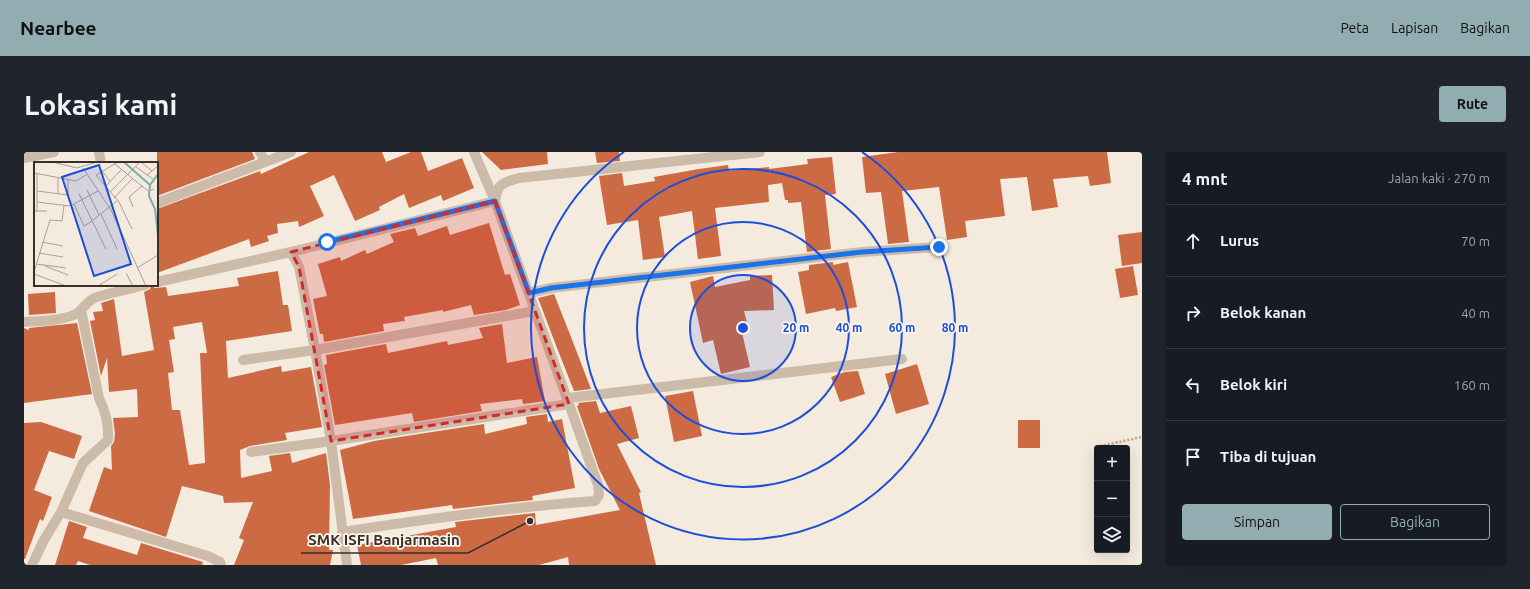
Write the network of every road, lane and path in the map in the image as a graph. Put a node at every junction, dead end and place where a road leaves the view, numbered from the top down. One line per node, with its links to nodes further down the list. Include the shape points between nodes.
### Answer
1 (54, 152): 7 (street)
2 (99, 152): 9 (street)
3 (260, 152): 8 (street)
4 (291, 152): 8 (street)
5 (474, 152): 10 (street)
6 (760, 152): 10 (street, via 519,178 500,185)
7 (24, 158)
8 (265, 161): 11 (street)
9 (101, 162)
10 (495, 201): 13 (street); 16 (street)
11 (158, 203)
12 (939, 247): 16 (street, via 862,252 551,288)
13 (291, 252): 14 (street); 20 (street, via 299,267)
14 (158, 282)
15 (141, 286): 17 (street, via 96,297 86,303)
16 (529, 293): 18 (street)
17 (81, 310): 19 (street, via 50,320); 28 (street, via 99,398 106,412 108,440 83,463)
18 (535, 311): 20 (street); 23 (street)
19 (24, 322)
20 (315, 350): 22 (street); 25 (street)
21 (902, 359): 23 (street)
22 (243, 360)
23 (569, 401): 25 (street); 29 (street, via 598,485 599,495 595,501 539,505)
24 (1142, 437): 26 (path)
25 (331, 442): 27 (street); 29 (street)
26 (1101, 445)
27 (251, 452)
28 (61, 512): 30 (street); 31 (street, via 208,556)
29 (342, 532): 32 (street)
30 (32, 565)
31 (221, 565)
32 (346, 565)

